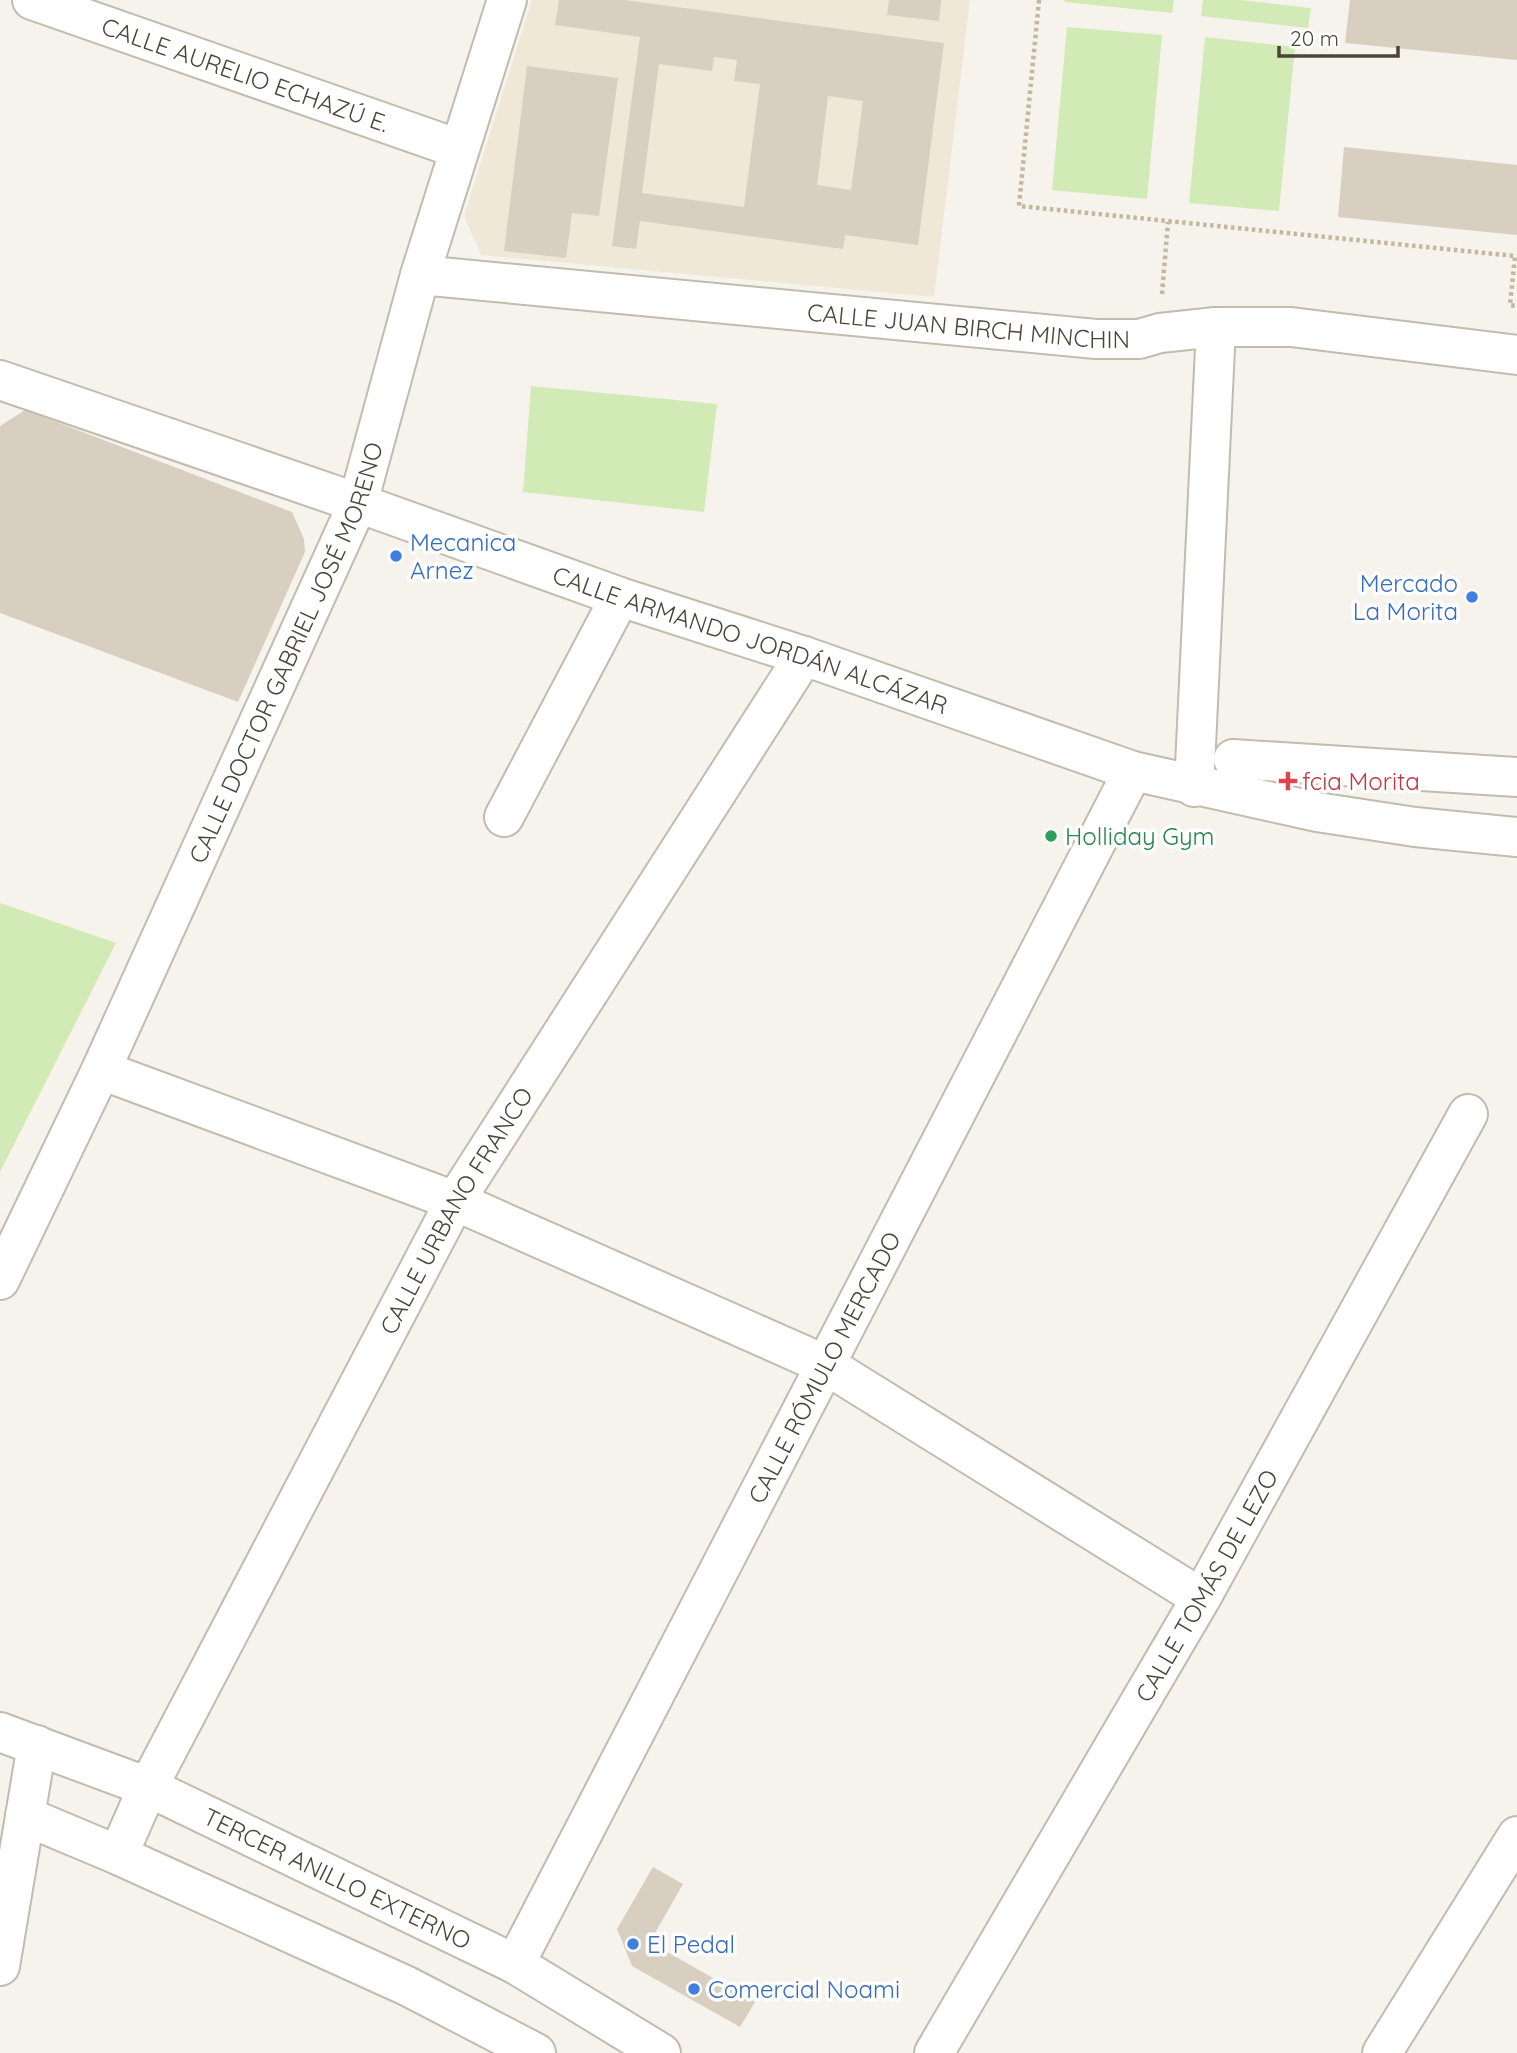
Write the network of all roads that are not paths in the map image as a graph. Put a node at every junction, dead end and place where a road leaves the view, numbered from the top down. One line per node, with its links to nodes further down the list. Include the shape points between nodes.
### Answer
1 (32, 0): 3 (street, CALLE AURELIO ECHAZÚ E.)
2 (507, 0): 3 (street, CALLE DOCTOR GABRIEL JOSÉ MORENO)
3 (459, 149): 4 (street, CALLE DOCTOR GABRIEL JOSÉ MORENO)
4 (420, 275): 5 (street, CALLE JUAN BIRCH MINCHIN, via 1096,339 1139,339); 8 (street, CALLE DOCTOR GABRIEL JOSÉ MORENO)
5 (1216, 327): 6 (street, CALLE JUAN BIRCH MINCHIN, via 1291,327); 14 (street)
6 (1517, 355)
7 (0, 380): 8 (street, CALLE ARMANDO JORDÁN ALCÁZAR)
8 (358, 503): 9 (street, CALLE ARMANDO JORDÁN ALCÁZAR); 17 (street, CALLE DOCTOR GABRIEL JOSÉ MORENO)
9 (620, 597): 10 (street, CALLE ARMANDO JORDÁN ALCÁZAR); 15 (street)
10 (804, 656): 12 (street, CALLE ARMANDO JORDÁN ALCÁZAR); 19 (street, CALLE URBANO FRANCO)
11 (1233, 759): 13 (street)
12 (1133, 771): 14 (street, CALLE ARMANDO JORDÁN ALCÁZAR); 21 (street, CALLE RÓMULO MERCADO)
13 (1517, 777)
14 (1194, 786): 16 (street, CALLE ARMANDO JORDÁN ALCÁZAR, via 1341,816)
15 (504, 817)
16 (1517, 837)
17 (101, 1070): 19 (street); 20 (street, CALLE DOCTOR GABRIEL JOSÉ MORENO)
18 (1468, 1114): 22 (street, CALLE TOMÁS DE LEZO)
19 (455, 1201): 21 (street); 25 (street, CALLE URBANO FRANCO)
20 (0, 1280)
21 (826, 1365): 22 (street); 28 (street, CALLE RÓMULO MERCADO)
22 (1201, 1598): 32 (street, CALLE TOMÁS DE LEZO)
23 (0, 1732): 24 (street, TERCER ANILLO EXTERNO)
24 (23, 1779): 25 (street, TERCER ANILLO EXTERNO); 27 (street); 29 (street)
25 (148, 1787): 27 (street, CALLE URBANO FRANCO); 28 (street, TERCER ANILLO EXTERNO)
26 (1517, 1836): 33 (street)
27 (118, 1855): 30 (street, via 407,1986)
28 (515, 1964): 31 (street, TERCER ANILLO EXTERNO)
29 (0, 1966)
30 (536, 2053)
31 (661, 2053)
32 (934, 2053)
33 (1382, 2053)

